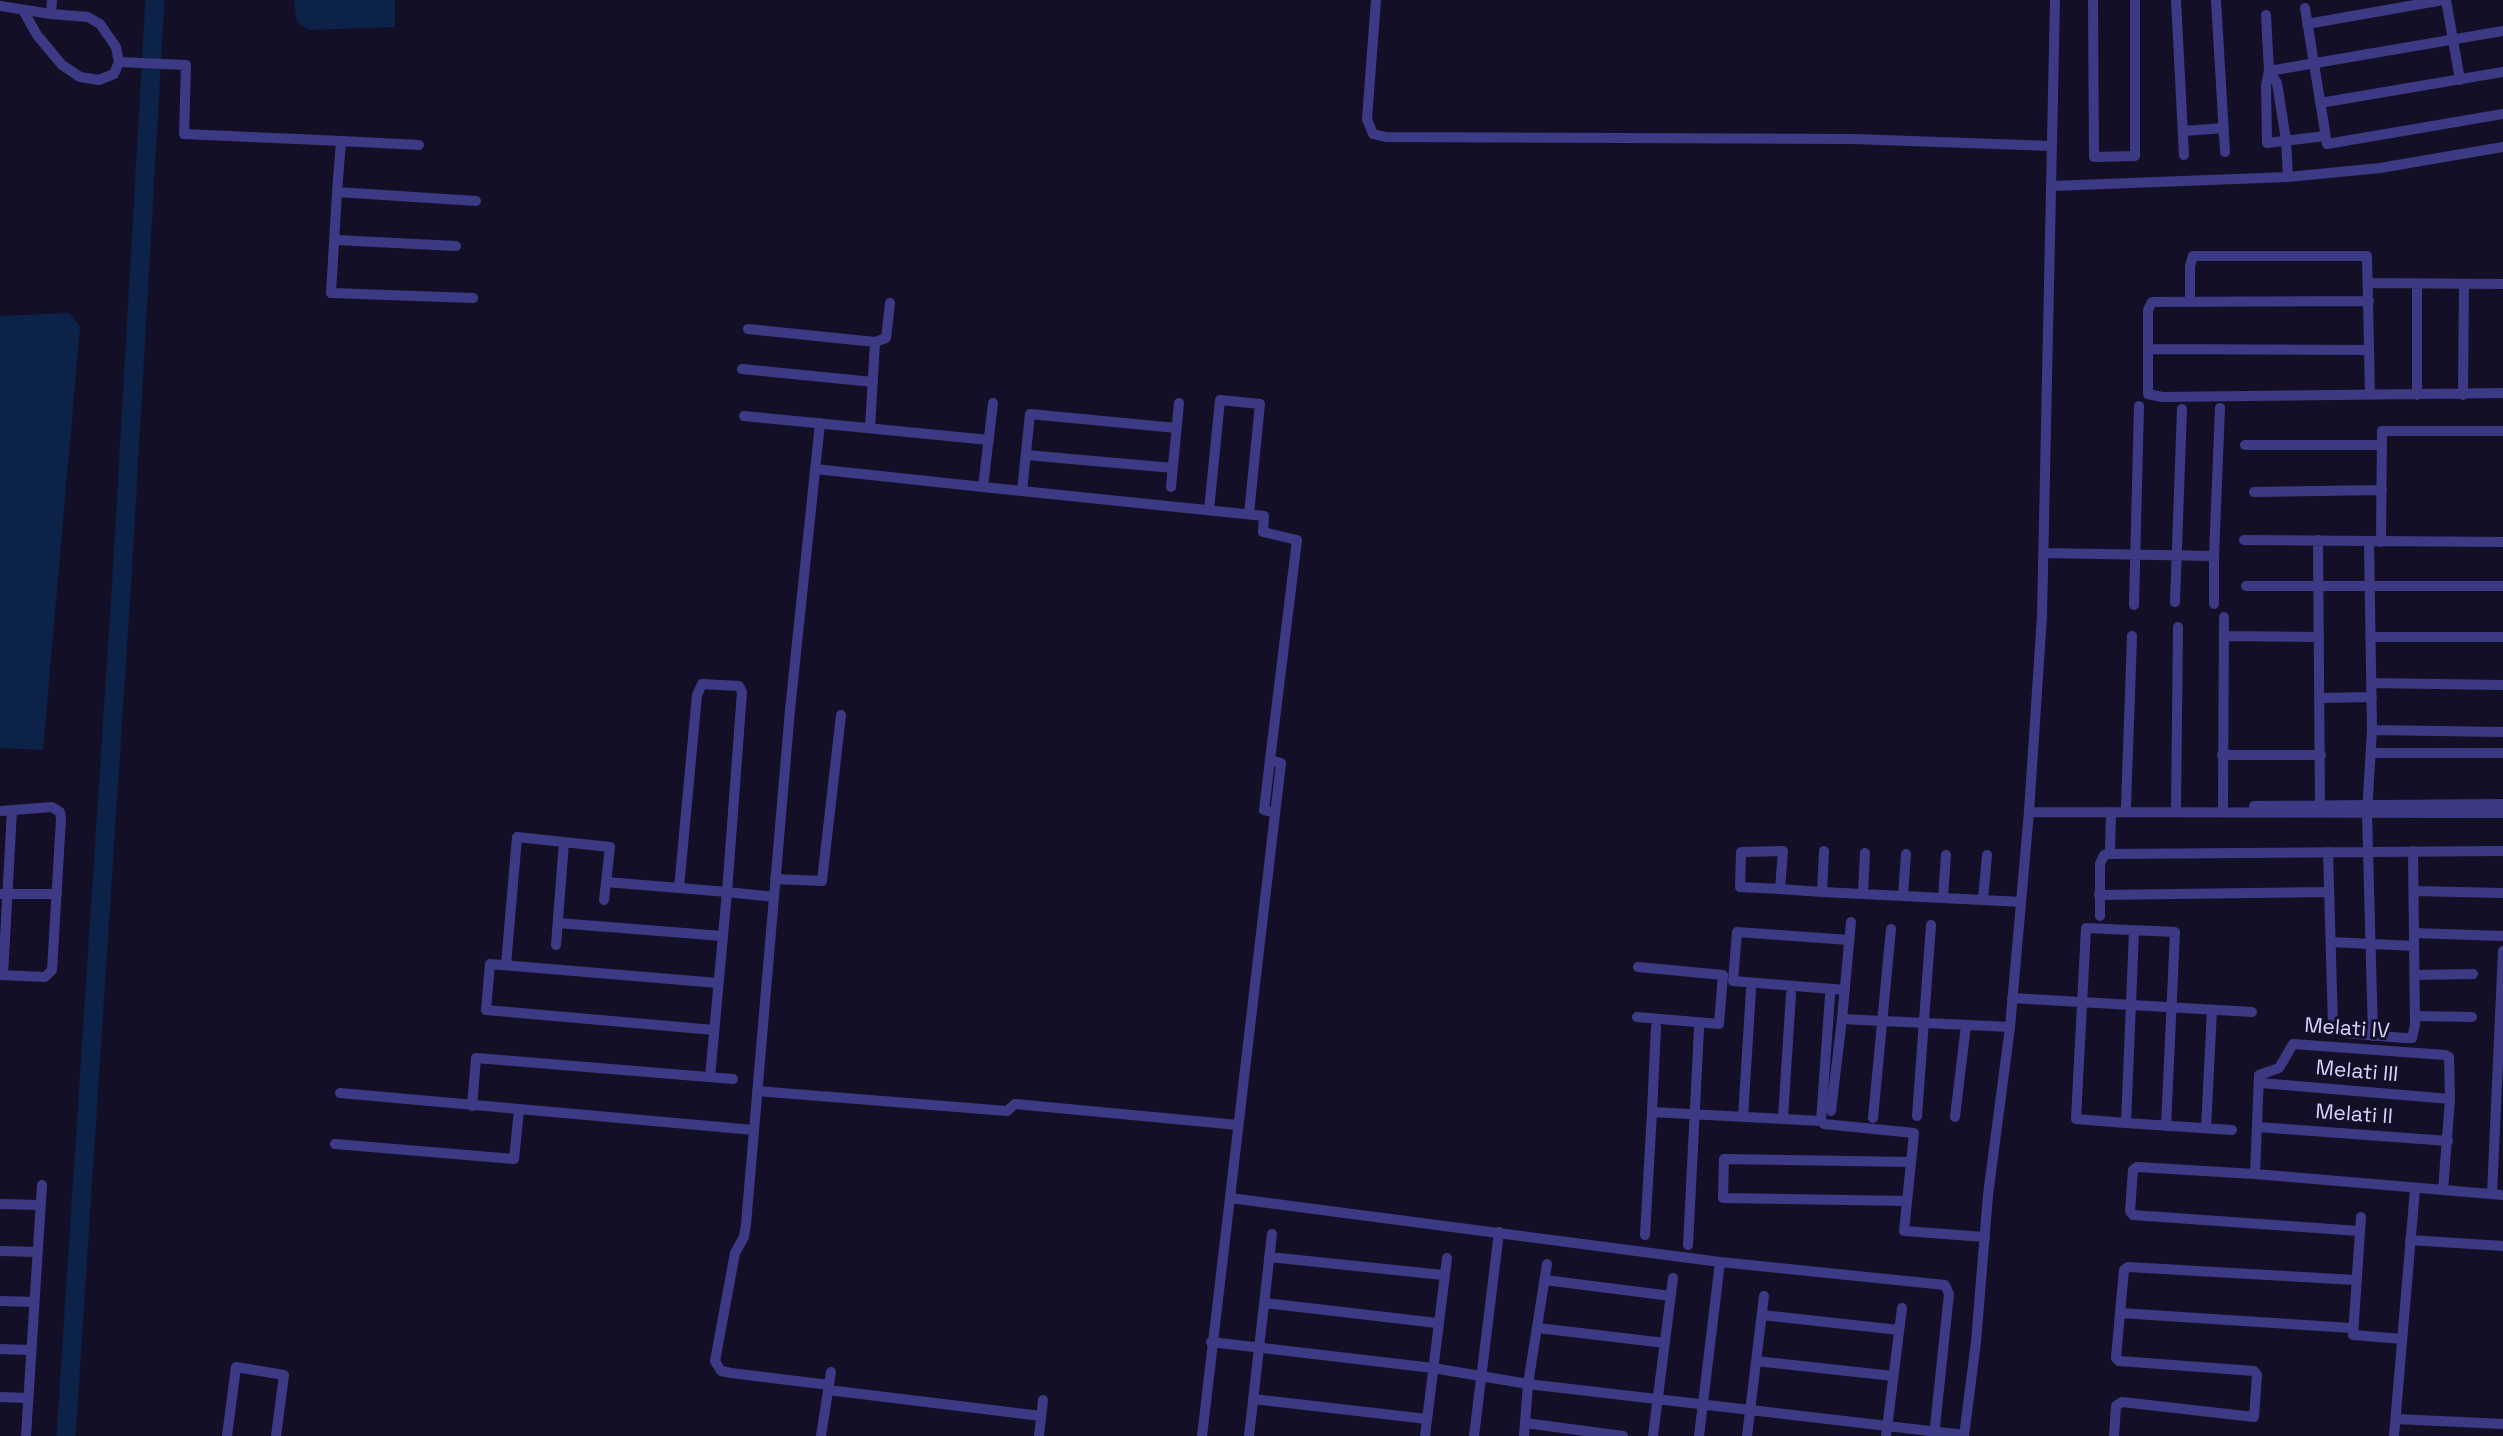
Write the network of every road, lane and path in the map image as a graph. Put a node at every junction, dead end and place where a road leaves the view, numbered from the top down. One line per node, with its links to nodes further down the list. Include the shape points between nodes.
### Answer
1 (52, 0): 12 (street)
2 (1376, 0): 30 (street, via 1367,119 1373,134 1854,139)
3 (2054, 0): 30 (street)
4 (2094, 0): 5 (street, via 2094,158 2135,156)
5 (2135, 0)
6 (2176, 0): 25 (street)
7 (2216, 0): 24 (street)
8 (2444, 0): 14 (street); 16 (street)
9 (0, 6): 11 (street)
10 (2305, 8): 14 (street)
11 (23, 10): 12 (street); 17 (street, via 48,49 80,78 99,80 114,74)
12 (51, 14): 17 (street, via 88,17 100,24 111,37)
13 (2266, 15): 19 (street)
14 (2307, 24): 18 (street)
15 (2503, 31): 16 (street)
16 (2453, 40): 18 (street); 21 (street)
17 (119, 62): 28 (street, via 186,65 184,134)
18 (2314, 64): 19 (street); 22 (street)
19 (2269, 71): 27 (street, via 2277,83); 27 (street, via 2267,143)
20 (2503, 72): 21 (street)
21 (2460, 80): 22 (street)
22 (2320, 103): 26 (street)
23 (2503, 114): 26 (street, via 2327,144)
24 (2224, 128): 25 (street); 32 (street)
25 (2183, 131): 33 (street)
26 (2325, 135): 27 (street)
27 (2286, 140): 34 (street)
28 (341, 141): 29 (street); 36 (street)
29 (419, 145)
30 (2052, 146): 35 (street)
31 (2503, 147): 34 (street, via 2380,168)
32 (2225, 152)
33 (2184, 155)
34 (2288, 177): 35 (street)
35 (2052, 186): 86 (street)
36 (337, 192): 37 (street); 38 (street)
37 (476, 201)
38 (335, 240): 39 (street); 44 (street, via 331,293)
39 (456, 246)
40 (2369, 283): 41 (street); 45 (street); 46 (street, via 2367,256 2193,256)
41 (2417, 284): 42 (street); 56 (street)
42 (2464, 284): 43 (street); 57 (street)
43 (2503, 284)
44 (473, 298)
45 (2369, 301): 46 (street); 51 (street)
46 (2190, 302): 50 (street, via 2149,304)
47 (890, 303): 49 (street, via 886,338)
48 (748, 329): 49 (street)
49 (875, 342): 53 (street)
50 (2148, 349): 51 (street); 55 (street, via 2146,388 2153,396)
51 (2369, 350): 55 (street)
52 (742, 369): 53 (street)
53 (873, 382): 65 (street)
54 (2503, 393): 57 (street)
55 (2370, 395): 56 (street)
56 (2417, 395): 57 (street)
57 (2463, 395)
58 (993, 403): 68 (street)
59 (1179, 403): 66 (street)
60 (2139, 406): 87 (street)
61 (2220, 408): 89 (street)
62 (2182, 409): 88 (street)
63 (744, 416): 64 (street)
64 (820, 423): 65 (street); 73 (street)
65 (870, 428): 68 (street)
66 (1176, 428): 71 (street, via 1030,414); 72 (street)
67 (2503, 431): 69 (street, via 2387,430 2382,431)
68 (989, 440): 74 (street)
69 (2381, 444): 70 (street); 76 (street)
70 (2245, 445)
71 (1026, 455): 72 (street); 77 (street)
72 (1172, 468): 75 (street)
73 (815, 469): 74 (street); 138 (street)
74 (983, 487): 77 (street)
75 (1171, 487)
76 (2382, 490): 78 (street); 84 (street)
77 (1023, 491): 79 (street)
78 (2253, 492)
79 (1209, 510): 80 (street); 80 (street, via 1220,400 1260,404)
80 (1249, 514): 220 (street, via 1264,516 1264,532 1297,540 1270,760 1280,763 1275,813)
81 (2244, 540): 82 (street)
82 (2318, 540): 83 (street); 91 (street)
83 (2369, 542): 84 (street); 92 (street)
84 (2381, 542): 85 (street)
85 (2503, 542)
86 (2043, 553): 87 (street); 120 (street)
87 (2136, 555): 88 (street); 96 (street)
88 (2177, 556): 89 (street); 94 (street)
89 (2214, 556): 95 (street)
90 (2246, 586): 91 (street)
91 (2319, 586): 92 (street); 101 (street)
92 (2368, 586): 93 (street); 102 (street)
93 (2503, 586)
94 (2175, 602)
95 (2214, 604)
96 (2134, 605)
97 (2224, 617): 100 (street)
98 (2178, 627): 118 (street)
99 (2132, 636): 117 (street)
100 (2224, 636): 101 (street); 113 (street)
101 (2319, 637): 107 (street)
102 (2370, 637): 103 (street); 104 (street)
103 (2503, 637)
104 (2371, 683): 105 (street); 106 (street)
105 (2503, 685)
106 (2372, 697): 107 (street); 109 (street)
107 (2320, 698): 114 (street)
108 (841, 715): 138 (street, via 822,881)
109 (2372, 730): 110 (street); 111 (street)
110 (2503, 732)
111 (2371, 753): 112 (street); 121 (street)
112 (2503, 753)
113 (2222, 755): 114 (street); 119 (street)
114 (2321, 755): 115 (street)
115 (2320, 804): 119 (street); 121 (street)
116 (2503, 804): 121 (street)
117 (2126, 806): 118 (street); 123 (street)
118 (2176, 806): 119 (street)
119 (2223, 806)
120 (2029, 809): 123 (street); 156 (street)
121 (2367, 809): 125 (street); 126 (street); 129 (street)
122 (12, 810): 124 (street); 147 (street); 148 (street, via 52,807 60,812)
123 (2066, 810): 125 (street)
124 (0, 811)
125 (2111, 812): 134 (street)
126 (2503, 813)
127 (564, 842): 139 (street, via 610,847); 159 (street); 172 (street, via 517,838)
128 (1824, 851): 144 (street)
129 (2368, 851): 131 (street); 132 (street); 168 (street)
130 (2503, 851): 132 (street)
131 (2328, 852): 134 (street); 145 (street)
132 (2413, 852): 142 (street)
133 (1865, 853): 149 (street)
134 (2110, 853): 150 (street, via 2101,858)
135 (1906, 854): 151 (street)
136 (1947, 855): 153 (street)
137 (1987, 855): 155 (street)
138 (775, 880): 152 (street)
139 (606, 882): 140 (street); 154 (street)
140 (680, 888): 143 (street); 143 (street, via 698,687 705,683 736,685 742,692)
141 (1780, 890): 141 (street, via 1740,887 1741,852 1783,851); 144 (street)
142 (2414, 891): 146 (street); 163 (street)
143 (727, 892): 152 (street); 164 (street)
144 (1822, 892): 149 (street)
145 (2328, 892): 150 (street); 167 (street)
146 (2503, 893)
147 (4, 894): 148 (street); 175 (street)
148 (57, 894): 175 (street, via 50,975)
149 (1863, 894): 151 (street)
150 (2099, 895): 157 (street)
151 (1903, 896): 153 (street)
152 (774, 897): 205 (street)
153 (1943, 898): 155 (street)
154 (604, 900)
155 (1983, 900): 156 (street)
156 (2021, 902): 184 (street)
157 (2100, 916)
158 (1851, 922): 166 (street)
159 (558, 923): 164 (street); 169 (street)
160 (1931, 925): 195 (street)
161 (1891, 929): 194 (street)
162 (2134, 931): 185 (street, via 2086,928); 186 (street); 187 (street, via 2175,932)
163 (2414, 933): 165 (street); 170 (street)
164 (722, 936): 179 (street)
165 (2503, 936)
166 (1849, 940): 178 (street, via 1737,933); 181 (street)
167 (2331, 942): 168 (street); 201 (street, via 2333,1026 2346,1033)
168 (2370, 944): 170 (street); 201 (street)
169 (556, 945)
170 (2414, 946): 177 (street)
171 (2503, 951): 233 (street)
172 (506, 965): 179 (street); 200 (street, via 490,964 486,1010)
173 (1637, 967): 176 (street)
174 (2473, 974): 177 (street)
175 (1, 975)
176 (1723, 975): 178 (street); 191 (street, via 1719,1024)
177 (2414, 975): 190 (street)
178 (1733, 981): 181 (street)
179 (718, 983): 200 (street)
180 (1751, 990): 214 (street)
181 (1845, 990): 193 (street)
182 (1791, 994): 216 (street)
183 (1830, 996): 218 (street)
184 (2012, 998): 185 (street); 198 (street)
185 (2082, 1003): 186 (street); 219 (street, via 2076,1119)
186 (2131, 1006): 187 (street); 219 (street)
187 (2172, 1008): 188 (street); 221 (street)
188 (2212, 1010): 189 (street); 223 (street)
189 (2252, 1012)
190 (2415, 1016): 192 (street); 201 (street, via 2412,1038)
191 (1637, 1017)
192 (2472, 1017)
193 (1842, 1019): 194 (street); 210 (street)
194 (1883, 1021): 195 (street); 217 (street)
195 (1926, 1023): 196 (street); 213 (street)
196 (1966, 1025): 198 (street); 215 (street)
197 (1656, 1027): 211 (street)
198 (2010, 1027): 243 (street)
199 (1699, 1029): 212 (street)
200 (714, 1030): 202 (street)
201 (2373, 1036)
202 (710, 1077): 203 (street); 208 (street, via 476,1058)
203 (733, 1079)
204 (2261, 1083): 207 (street, Melati III); 207 (street, Melati IV, via 2261,1072 2274,1072 2296,1043 2445,1055 2450,1064); 222 (street)
205 (757, 1091): 220 (street, via 1007,1111 1015,1104); 224 (street)
206 (340, 1093): 208 (street)
207 (2450, 1099): 226 (street)
208 (472, 1106): 209 (street)
209 (519, 1110): 224 (street); 227 (street, via 514,1159)
210 (1831, 1111)
211 (1651, 1112): 212 (street); 242 (street)
212 (1694, 1114): 214 (street); 245 (street)
213 (1917, 1116)
214 (1743, 1117): 216 (street)
215 (1955, 1117)
216 (1783, 1118): 218 (street)
217 (1873, 1118)
218 (1821, 1121): 228 (street, via 1914,1133)
219 (2126, 1123): 221 (street)
220 (1238, 1125): 234 (street)
221 (2166, 1126): 223 (street)
222 (2258, 1127): 226 (street, Melati II); 229 (street)
223 (2206, 1128): 225 (street)
224 (754, 1130): 281 (street, via 744,1237 736,1253 715,1361 721,1371)
225 (2232, 1130)
226 (2448, 1141): 232 (street)
227 (335, 1144)
228 (1911, 1162): 235 (street); 235 (street, via 1724,1159 1723,1198)
229 (2255, 1174): 231 (street); 239 (street, via 2137,1167 2133,1170 2130,1214)
230 (42, 1185): 237 (street)
231 (2415, 1189): 232 (street); 244 (street)
232 (2443, 1190): 233 (street)
233 (2498, 1194)
234 (1230, 1198): 240 (street); 270 (street)
235 (1907, 1201): 243 (street, via 1904,1231)
236 (0, 1204): 237 (street)
237 (40, 1205): 248 (street)
238 (2361, 1217): 239 (street)
239 (2359, 1231): 256 (street)
240 (1499, 1232): 251 (street); 279 (street)
241 (1272, 1234): 249 (street)
242 (1645, 1236)
243 (1985, 1237): 310 (street)
244 (2410, 1240): 246 (street); 269 (street)
245 (1688, 1245)
246 (2503, 1246)
247 (0, 1251): 248 (street)
248 (36, 1252): 260 (street)
249 (1269, 1257): 253 (street); 261 (street)
250 (1447, 1258): 253 (street)
251 (1720, 1262): 287 (street); 295 (street, via 1945,1285 1949,1294)
252 (1547, 1264): 255 (street)
253 (1443, 1275): 265 (street)
254 (1673, 1279): 257 (street)
255 (1545, 1280): 257 (street); 266 (street)
256 (2355, 1280): 263 (street, via 2128,1267); 267 (street)
257 (1671, 1296): 271 (street)
258 (1765, 1296): 264 (street)
259 (0, 1301): 260 (street)
260 (33, 1302): 274 (street)
261 (1265, 1303): 265 (street); 272 (street)
262 (1902, 1308): 268 (street)
263 (2120, 1313): 267 (street); 311 (street, via 2119,1361 2257,1374 2253,1417 2122,1402 2116,1406)
264 (1762, 1315): 268 (street); 275 (street)
265 (1437, 1323): 276 (street)
266 (1538, 1328): 271 (street); 280 (street)
267 (2351, 1328): 269 (street, via 2358,1338)
268 (1899, 1330): 278 (street)
269 (2402, 1339): 291 (street)
270 (1211, 1342): 272 (street); 301 (street)
271 (1665, 1343): 284 (street)
272 (1259, 1348): 276 (street); 285 (street)
273 (0, 1349): 274 (street)
274 (30, 1350): 283 (street)
275 (1756, 1361): 278 (street); 288 (street)
276 (1433, 1368): 279 (street); 290 (street)
277 (831, 1372): 281 (street)
278 (1894, 1376): 294 (street)
279 (1480, 1377): 280 (street); 304 (street)
280 (1528, 1384): 284 (street); 292 (street)
281 (829, 1388): 289 (street); 299 (street)
282 (0, 1397): 283 (street)
283 (27, 1398): 296 (street)
284 (1657, 1398): 287 (street); 307 (street)
285 (1253, 1399): 290 (street); 302 (street)
286 (1043, 1400): 289 (street)
287 (1703, 1403): 288 (street); 308 (street)
288 (1751, 1408): 294 (street); 309 (street)
289 (1041, 1416): 300 (street)
290 (1427, 1419): 303 (street)
291 (2396, 1419): 293 (street); 312 (street)
292 (1525, 1423): 305 (street); 306 (street)
293 (2503, 1424)
294 (1886, 1431): 295 (street)
295 (1934, 1434): 310 (street)
296 (26, 1436)
297 (227, 1436): 298 (street, via 236,1367 284,1375)
298 (276, 1436)
299 (821, 1436)
300 (1039, 1436)
301 (1202, 1436)
302 (1249, 1436)
303 (1425, 1436)
304 (1474, 1436)
305 (1524, 1436)
306 (1623, 1436)
307 (1653, 1436)
308 (1699, 1436)
309 (1747, 1436)
310 (1964, 1436)
311 (2114, 1436)
312 (2395, 1436)

